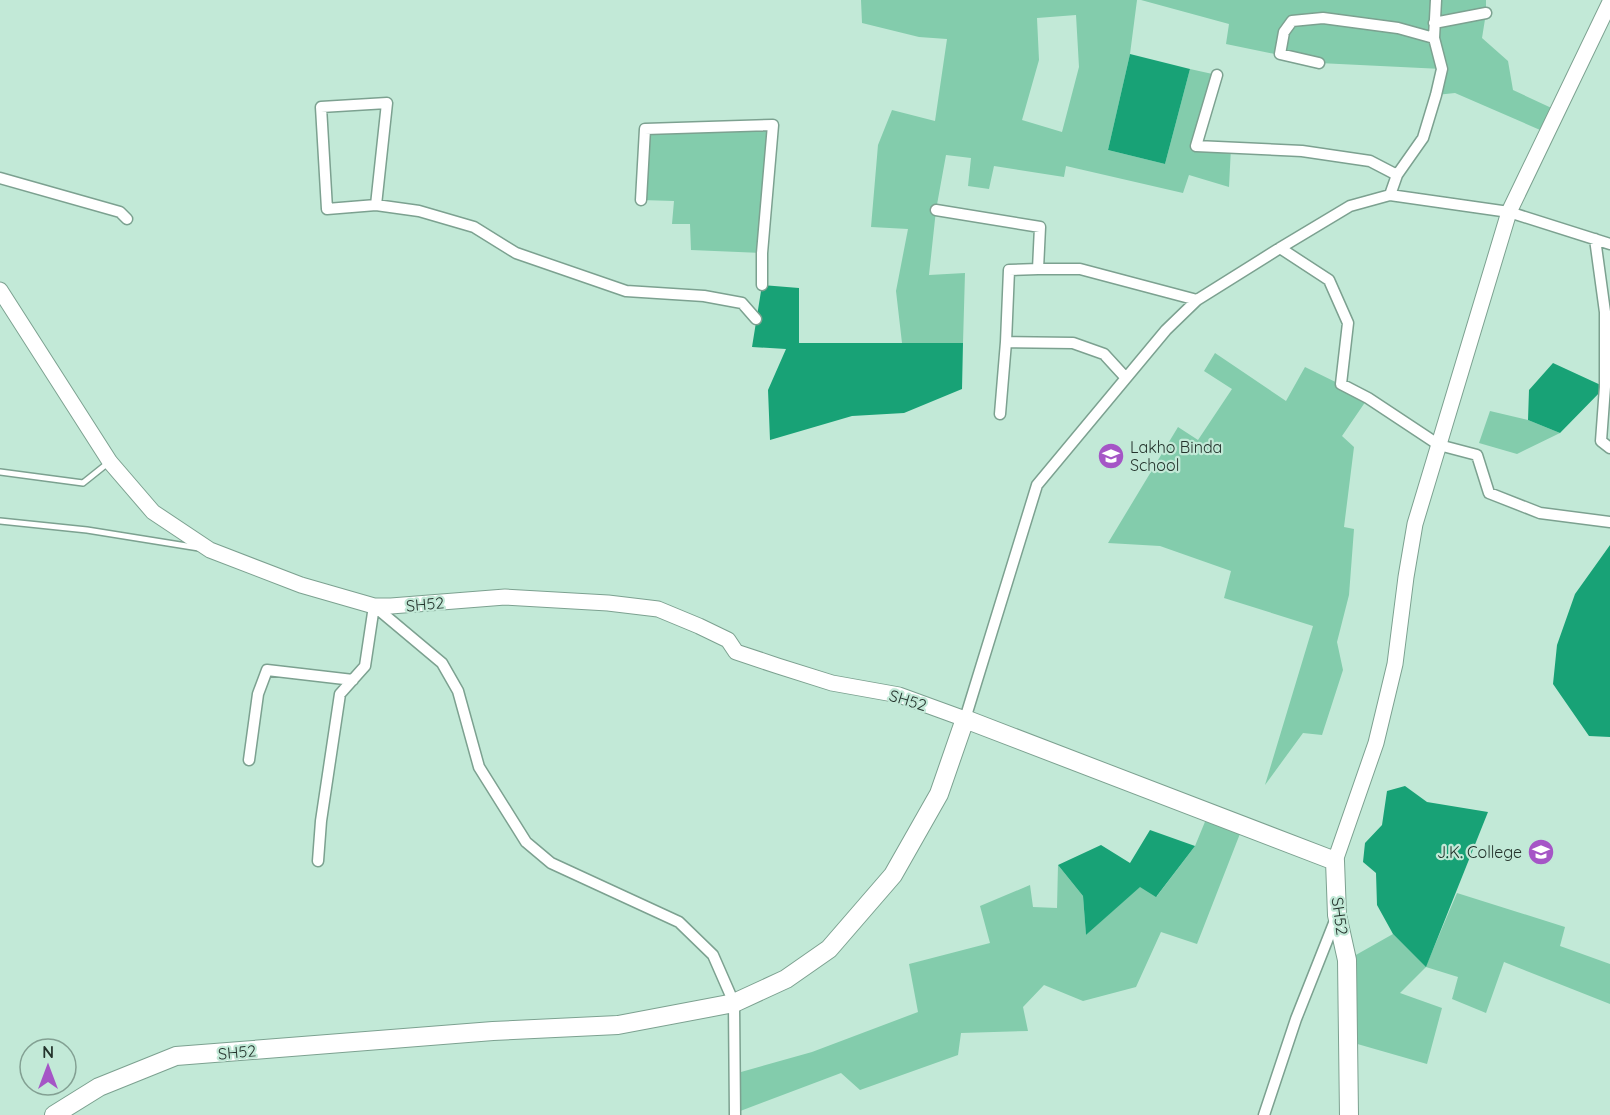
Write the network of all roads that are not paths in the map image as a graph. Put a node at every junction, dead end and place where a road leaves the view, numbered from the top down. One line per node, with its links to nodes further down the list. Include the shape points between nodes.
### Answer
1 (1436, 0): 4 (street)
2 (1608, 10): 14 (street)
3 (1486, 12): 4 (street)
4 (1434, 22): 5 (street)
5 (1434, 38): 6 (street, via 1398,28 1323,18 1292,21 1284,32 1280,54); 8 (street, via 1442,69 1436,95 1423,138)
6 (1319, 63)
7 (1217, 75): 8 (street, via 1196,146 1302,151 1370,161)
8 (1397, 176): 10 (street)
9 (0, 178): 15 (street, via 120,212)
10 (1390, 195): 14 (street); 18 (street, via 1350,206)
11 (641, 200): 20 (street, via 645,129 773,125)
12 (376, 205): 12 (street, via 387,103 321,107 327,209); 23 (street, via 418,211 474,227 516,253 626,291 704,296 742,303)
13 (936, 210): 19 (street, via 1040,227)
14 (1509, 212): 16 (street); 27 (street)
15 (127, 219)
16 (1595, 240): 17 (street); 28 (street, via 1605,312 1601,441)
17 (1610, 244)
18 (1280, 248): 22 (street); 27 (street, via 1329,280 1334,291 1348,323 1341,384)
19 (1038, 269): 22 (street, via 1080,269); 24 (street, via 1009,270)
20 (762, 285)
21 (0, 290): 29 (street, SH52 / SH52)
22 (1197, 300): 25 (street)
23 (756, 319)
24 (1006, 342): 25 (street, via 1073,343 1104,354); 26 (street)
25 (1126, 378): 36 (street, via 1037,485)
26 (1000, 414)
27 (1439, 445): 32 (street, via 1477,455 1489,493 1540,513); 39 (street, via 1415,524 1395,664 1376,743)
28 (1610, 448)
29 (110, 462): 30 (lane, via 83,483); 33 (street, SH52 / SH52, via 153,512)
30 (0, 472)
31 (0, 521): 33 (lane)
32 (1610, 522)
33 (210, 550): 34 (street, SH52 / SH52, via 301,585)
34 (374, 606): 35 (street, via 365,666); 36 (street, SH52 / SH52, via 505,597 658,609 728,640 736,652 832,683 899,695); 41 (street, via 442,663 458,691 479,767 526,842 551,862 679,922 713,955)
35 (353, 680): 37 (street, via 267,670 258,694); 38 (street, via 340,694)
36 (964, 719): 39 (main road, SH52 / SH52); 41 (main road, SH52 / SH52, via 939,794 893,875 829,949 786,979)
37 (249, 760)
38 (318, 861)
39 (1335, 861): 40 (main road, SH52 / SH52)
40 (1337, 915): 44 (street); 45 (main road, SH52 / SH52, via 1347,960)
41 (734, 1003): 42 (main road, SH52 / SH52, via 618,1025 176,1056 99,1087); 43 (street)
42 (54, 1115)
43 (735, 1115)
44 (1264, 1115)
45 (1349, 1115)

